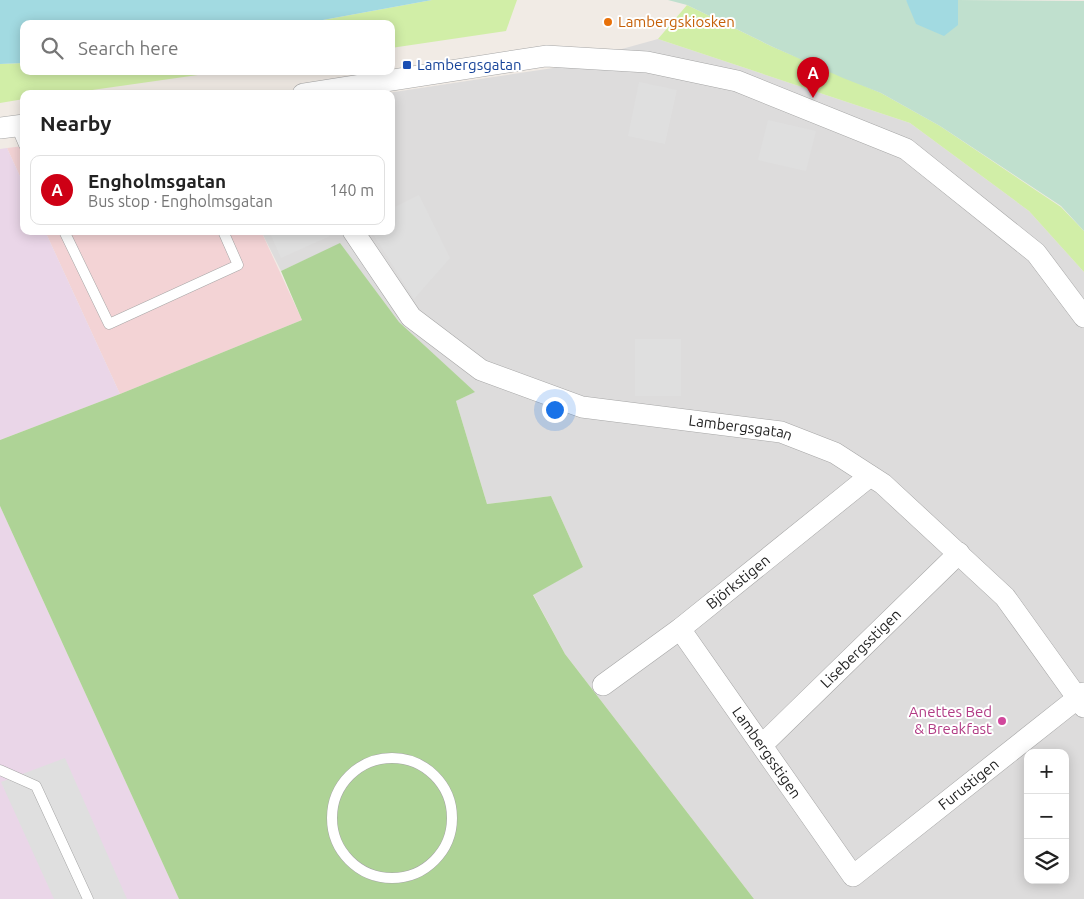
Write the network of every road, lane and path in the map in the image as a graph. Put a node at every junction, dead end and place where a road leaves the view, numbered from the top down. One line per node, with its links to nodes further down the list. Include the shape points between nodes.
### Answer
1 (332, 90): 5 (street, via 546,56 647,62 737,81 906,149 1036,253)
2 (66, 235): 3 (lane, via 109,324 238,265)
3 (225, 235)
4 (356, 235): 6 (street, Lambergsgatan, via 411,317 481,370 582,407 780,432 835,453)
5 (1084, 317)
6 (870, 476): 7 (street, Lambergsgatan); 8 (street, Björkstigen)
7 (959, 553): 10 (street, Lambergsgatan, via 1005,597); 11 (street, Lisebergsstigen)
8 (680, 629): 9 (street, Björkstigen); 11 (street, Lambergsstigen)
9 (603, 684)
10 (1082, 700): 14 (street, Furustigen)
11 (762, 746): 14 (street, Lambergsstigen)
12 (0, 770): 15 (lane, via 36,786)
13 (446, 782): 13 (lane, via 403,759 386,758 358,769 346,779 332,808 335,839 342,853 353,865 381,878 412,876 426,868 438,858 451,829 452,814)
14 (853, 876)
15 (88, 899)

